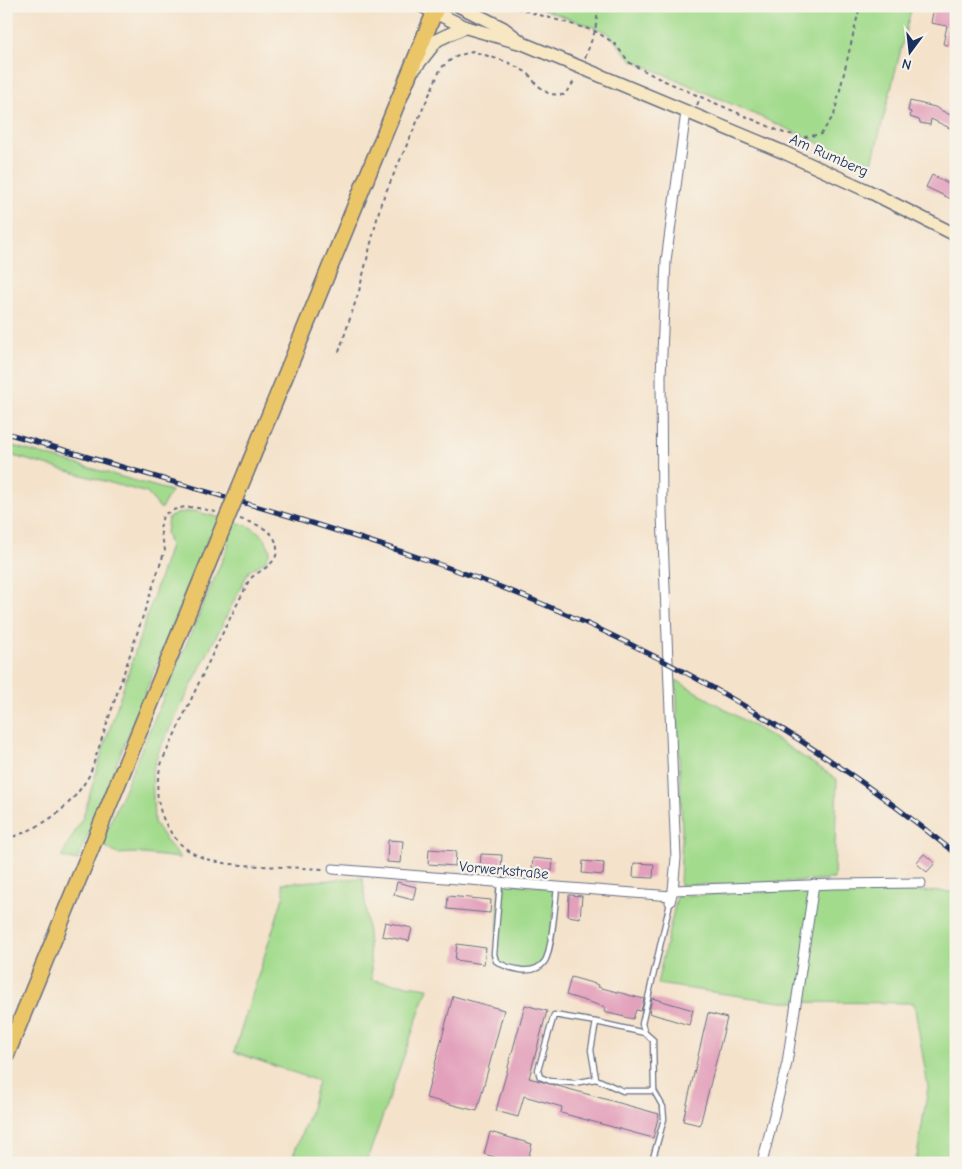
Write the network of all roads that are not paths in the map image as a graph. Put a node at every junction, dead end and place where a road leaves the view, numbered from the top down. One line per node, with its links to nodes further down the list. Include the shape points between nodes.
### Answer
1 (459, 6): 4 (main road, via 503,28)
2 (431, 8): 3 (main road); 5 (main road)
3 (465, 27): 4 (main road); 5 (main road, via 437,40)
4 (524, 44): 6 (main road, Am Rumberg)
5 (409, 76): 16 (main road, bridge)
6 (690, 113): 7 (main road, Am Rumberg, via 868,191); 13 (street, via 666,261 661,376 662,514 676,858)
7 (956, 235)
8 (334, 869): 9 (street, Vorwerkstraße)
9 (500, 882): 12 (street, Vorwerkstraße); 12 (lane, via 496,961 504,966 530,971 545,961)
10 (921, 883): 11 (street, Vorwerkstraße)
11 (814, 884): 13 (street, Vorwerkstraße); 20 (street, via 787,1063)
12 (557, 888): 13 (street, Vorwerkstraße)
13 (672, 896): 15 (lane, via 642,1024)
14 (596, 1022): 15 (lane); 17 (lane, via 592,1050); 17 (lane, via 554,1015 538,1070 540,1077 550,1081 574,1083)
15 (645, 1033): 18 (lane, via 653,1040)
16 (6, 1056)
17 (596, 1079): 18 (lane, via 623,1091)
18 (654, 1091): 19 (lane, via 663,1107 664,1119)
19 (653, 1158)
20 (762, 1163)

